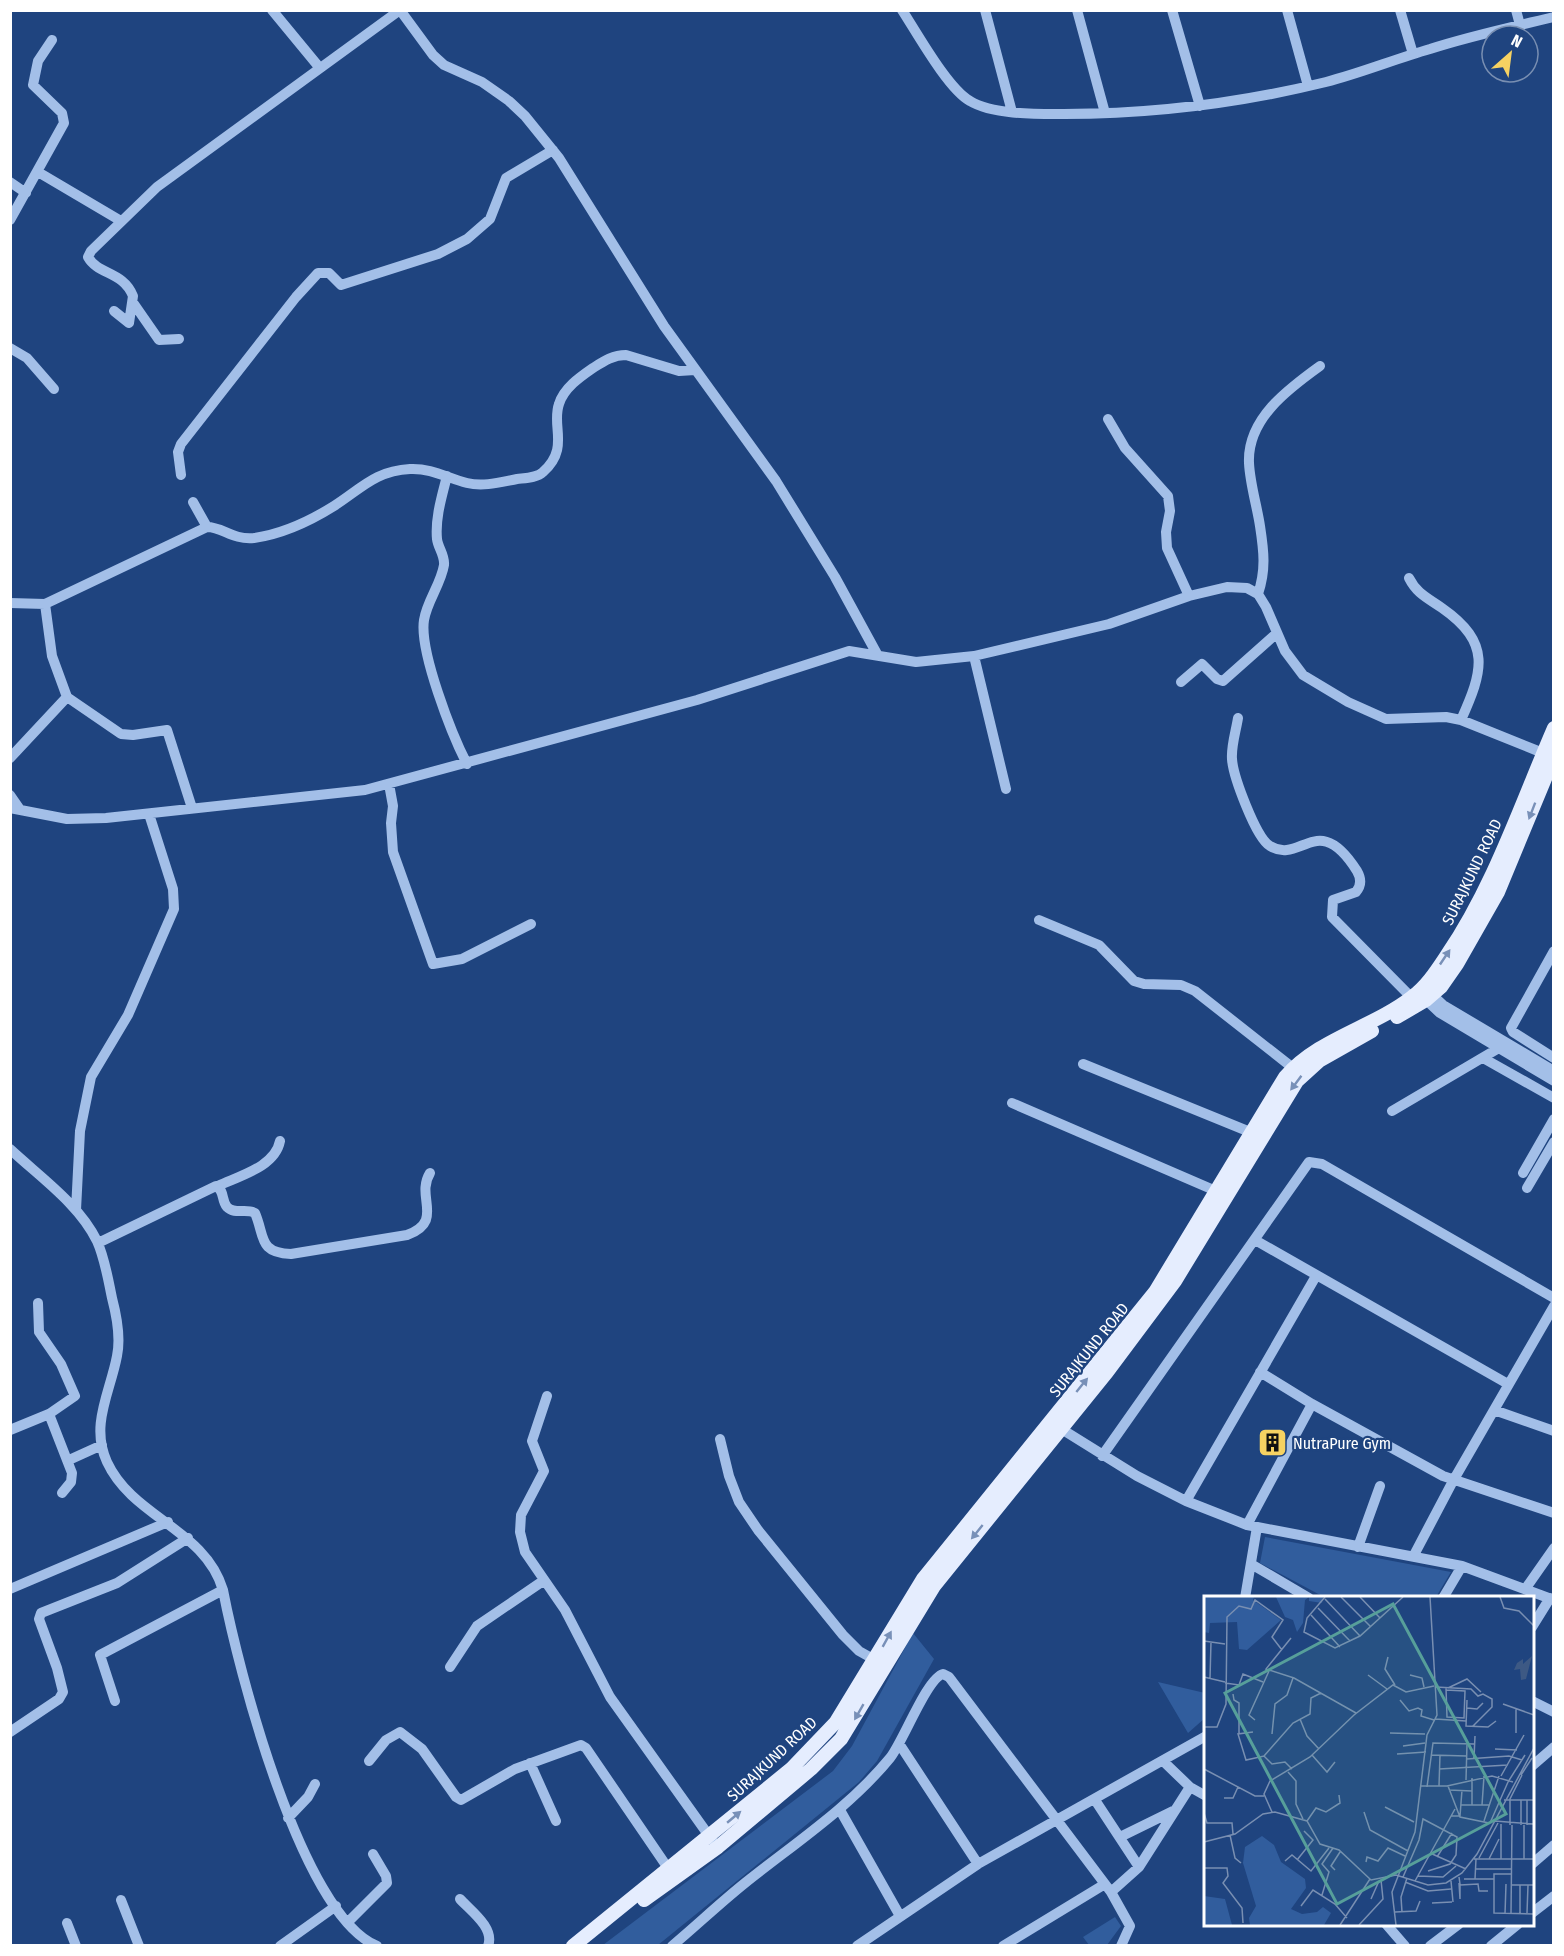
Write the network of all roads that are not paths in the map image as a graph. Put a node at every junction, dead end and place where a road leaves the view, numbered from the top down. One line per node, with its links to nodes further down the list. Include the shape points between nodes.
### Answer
1 (272, 10): 13 (street)
2 (902, 10): 16 (street, via 966,99)
3 (985, 10): 16 (street)
4 (1077, 10): 17 (street)
5 (1172, 10): 15 (street)
6 (1287, 10): 14 (street)
7 (1400, 10): 12 (street)
8 (1554, 17): 9 (street)
9 (1524, 24)
10 (1480, 36): 12 (street)
11 (52, 40): 19 (street, via 38,62 33,85 62,113 64,120)
12 (1413, 54): 14 (street)
13 (319, 67): 18 (street, via 400,10 433,55 509,101); 23 (street, via 157,187)
14 (1308, 86): 15 (street)
15 (1200, 106): 17 (street)
16 (1012, 112): 17 (street)
17 (1105, 113)
18 (553, 150): 29 (street); 32 (street, via 508,176 490,219 446,251 341,285 329,273 318,273 181,444)
19 (38, 172): 21 (street); 23 (street)
20 (10, 182): 21 (street)
21 (26, 192): 22 (street)
22 (10, 220)
23 (121, 221): 24 (street, via 88,257 127,284)
24 (134, 304): 25 (street, via 129,323); 26 (street, via 159,340)
25 (114, 311)
26 (179, 339)
27 (10, 348): 30 (street, via 27,358)
28 (1320, 366): 37 (street, via 1282,395 1251,441 1250,471 1265,558)
29 (695, 370): 33 (street, via 679,371 626,355 612,357 583,375 561,399 557,417 560,441 543,472 488,484 467,483); 42 (street, via 776,481)
30 (54, 389)
31 (1108, 419): 38 (street, via 1130,454 1168,496 1167,548)
32 (181, 475)
33 (447, 476): 35 (street, via 412,469 379,476 302,524 269,535 236,537); 50 (street, via 437,537 444,566 426,612 424,628 439,695)
34 (193, 502): 35 (street)
35 (207, 527): 40 (street)
36 (1409, 578): 47 (street, via 1419,594 1459,622 1479,650 1478,679)
37 (1258, 594): 38 (street, via 1236,587); 41 (street)
38 (1190, 596): 43 (street, via 1109,624)
39 (10, 603): 40 (street)
40 (45, 604): 45 (street, via 52,656)
41 (1277, 633): 44 (street, via 1223,681 1202,664); 47 (street, via 1303,675 1347,702 1386,719)
42 (877, 654): 43 (street, via 916,662); 50 (street, via 849,651 697,700)
43 (974, 656): 53 (street)
44 (1181, 682)
45 (67, 697): 49 (street); 55 (street, via 122,734 168,730)
46 (1238, 718): 61 (street, via 1234,769 1262,838 1275,849 1319,841 1340,849 1359,874 1360,883 1356,892 1333,900 1332,917)
47 (1461, 720): 51 (street)
48 (1554, 728): 51 (main road, SURAJKUND ROAD)
49 (10, 758)
50 (467, 764): 52 (street)
51 (1546, 768): 61 (main road, SURAJKUND ROAD, via 1481,897)
52 (389, 784): 55 (street, via 348,792); 59 (street, via 393,852 433,964 462,959)
53 (1006, 789)
54 (10, 795): 56 (street)
55 (192, 807): 57 (street)
56 (15, 808): 57 (street, via 67,819)
57 (149, 814): 82 (street, via 173,889 174,909 128,1015 91,1077 81,1131)
58 (1039, 920): 66 (street, via 1099,945 1134,981 1181,985 1195,991)
59 (531, 924)
60 (1554, 951): 64 (street, via 1511,1028)
61 (1422, 994): 62 (street); 66 (main road, SURAJKUND ROAD, via 1314,1052); 81 (main road, SURAJKUND ROAD, one-way to 81, via 1303,1075)
62 (1503, 1046): 63 (street); 67 (street); 68 (street)
63 (1483, 1058): 69 (street); 71 (street)
64 (1554, 1058)
65 (1083, 1064): 73 (street)
66 (1293, 1068): 73 (main road, SURAJKUND ROAD)
67 (1553, 1071)
68 (1554, 1081)
69 (1554, 1098)
70 (1012, 1103): 81 (street)
71 (1392, 1111)
72 (1554, 1119): 78 (street)
73 (1250, 1132): 81 (main road, SURAJKUND ROAD)
74 (280, 1141): 79 (street, via 270,1160)
75 (1554, 1142): 80 (street)
76 (10, 1149): 82 (street)
77 (430, 1173): 79 (street, via 425,1191 428,1216 414,1232 291,1254 270,1250 255,1213 230,1209)
78 (1523, 1173)
79 (218, 1186): 84 (street)
80 (1527, 1188)
81 (1222, 1193): 95 (main road, SURAJKUND ROAD)
82 (76, 1210): 84 (street)
83 (1255, 1240): 85 (street); 86 (street, via 1306,1164 1317,1162); 100 (street)
84 (98, 1243): 99 (street, via 119,1338 100,1416)
85 (1316, 1276): 89 (street); 90 (street)
86 (1554, 1298)
87 (38, 1303): 94 (street, via 40,1334 57,1356 74,1393 69,1402)
88 (1554, 1306): 90 (street)
89 (1260, 1372): 92 (street); 105 (street)
90 (1508, 1384): 93 (street)
91 (547, 1396): 115 (street, via 532,1440 544,1468 543,1476 526,1502 520,1520 523,1547)
92 (1312, 1404): 102 (street); 108 (street)
93 (1494, 1410): 96 (street); 102 (street)
94 (49, 1414): 97 (street); 101 (street)
95 (1056, 1426): 100 (street); 124 (main road, SURAJKUND ROAD, one-way to 95, via 923,1579); 147 (main road, SURAJKUND ROAD, one-way to 147, via 934,1586 841,1738 811,1769)
96 (1552, 1428)
97 (10, 1430)
98 (720, 1438): 124 (street, via 736,1497 758,1530 843,1635)
99 (102, 1445): 101 (street); 107 (street, via 121,1484 135,1500)
100 (1102, 1456): 105 (street)
101 (69, 1460): 104 (street, via 71,1482)
102 (1453, 1481): 106 (street); 112 (street)
103 (1380, 1486): 110 (street)
104 (62, 1492)
105 (1186, 1501): 108 (street)
106 (1554, 1513)
107 (168, 1522): 109 (street); 117 (street)
108 (1252, 1526): 110 (street); 113 (street)
109 (188, 1538): 118 (street, via 212,1564); 129 (street, via 117,1582 40,1613 63,1692 59,1699)
110 (1358, 1547): 112 (street)
111 (1554, 1548): 116 (street)
112 (1414, 1555): 114 (street)
113 (1251, 1564): 119 (street); 120 (street)
114 (1462, 1566): 116 (street); 121 (street)
115 (543, 1581): 125 (street, via 477,1626); 147 (street, via 565,1611 610,1697)
116 (1526, 1588): 122 (street)
117 (10, 1589)
118 (223, 1590): 126 (street, via 100,1655); 143 (street, via 268,1764)
119 (1245, 1596)
120 (1307, 1596)
121 (1444, 1596)
122 (1552, 1599): 123 (street)
123 (1534, 1626)
124 (875, 1660): 147 (main road, SURAJKUND ROAD, one-way to 124, via 818,1743 848,1706)
125 (450, 1667)
126 (115, 1701)
127 (1534, 1702): 128 (street)
128 (1554, 1712)
129 (10, 1732)
130 (1204, 1737): 134 (street)
131 (900, 1745): 141 (street); 144 (street, via 932,1682 940,1674 946,1675); 151 (street)
132 (1554, 1747): 136 (street)
133 (369, 1761): 135 (street, via 386,1740 400,1732 422,1749 461,1800)
134 (1163, 1761): 138 (street); 140 (street)
135 (531, 1763): 145 (street); 153 (street, via 576,1745 585,1747)
136 (1534, 1765)
137 (315, 1784): 143 (street)
138 (1190, 1786): 139 (street); 142 (street)
139 (1204, 1795)
140 (1095, 1800): 144 (street); 146 (street)
141 (840, 1810): 160 (street); 174 (street, via 745,1883)
142 (1174, 1811): 146 (street); 152 (street)
143 (288, 1818): 158 (street)
144 (1056, 1819): 151 (street); 154 (street)
145 (556, 1821)
146 (1120, 1838): 152 (street)
147 (714, 1842): 153 (main road, SURAJKUND ROAD)
148 (1554, 1845): 150 (street)
149 (373, 1854): 161 (street, via 387,1883)
150 (1534, 1863)
151 (978, 1864): 160 (street)
152 (1139, 1867): 154 (street)
153 (672, 1873): 166 (main road, SURAJKUND ROAD); 173 (main road, SURAJKUND ROAD)
154 (1108, 1888): 175 (street); 176 (street, via 1130,1926)
155 (1554, 1896): 159 (street)
156 (460, 1899): 172 (street, via 488,1931)
157 (121, 1900): 169 (street)
158 (336, 1906): 161 (street); 170 (street)
159 (1534, 1912)
160 (900, 1916): 167 (street)
161 (348, 1922): 171 (street)
162 (67, 1923): 168 (street)
163 (1388, 1926): 177 (street)
164 (1456, 1926): 178 (street)
165 (1516, 1926): 179 (street)
166 (588, 1944)
167 (862, 1944)
168 (76, 1946)
169 (139, 1946)
170 (280, 1946)
171 (377, 1946)
172 (488, 1946)
173 (573, 1946)
174 (672, 1946)
175 (1003, 1946)
176 (1121, 1946)
177 (1405, 1946)
178 (1430, 1946)
179 (1491, 1946)

